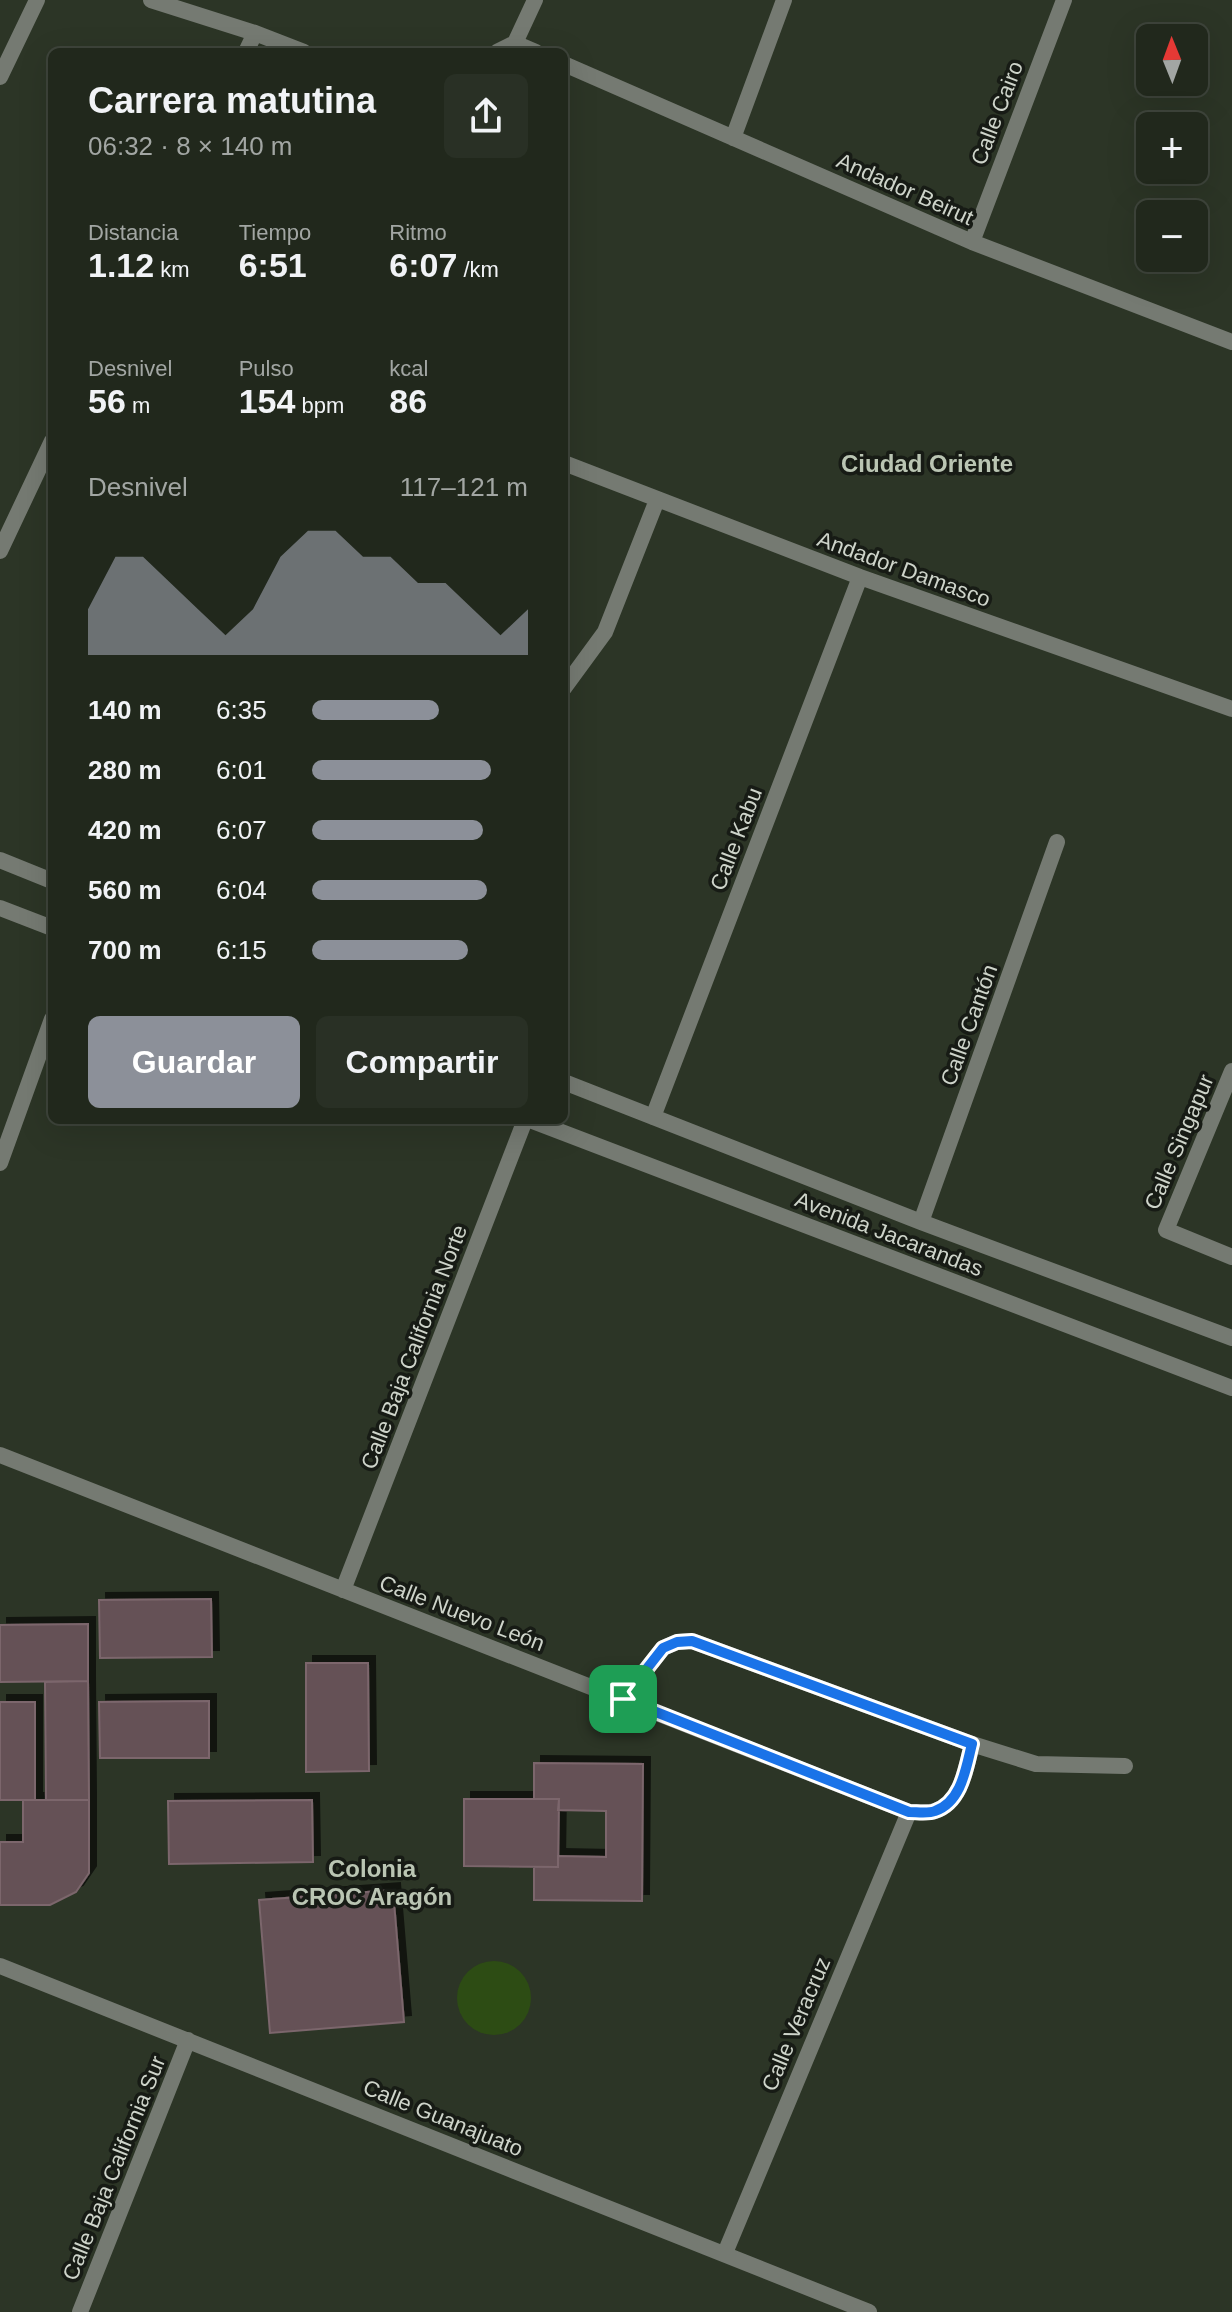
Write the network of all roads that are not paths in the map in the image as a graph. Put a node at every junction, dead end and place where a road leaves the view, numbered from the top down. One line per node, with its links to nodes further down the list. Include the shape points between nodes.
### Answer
1 (37, 0): 12 (street)
2 (151, 0): 6 (street)
3 (535, 0): 7 (street)
4 (784, 0): 15 (street)
5 (1064, 0): 16 (street, Calle Cairo)
6 (255, 33): 8 (street); 9 (street)
7 (515, 43): 10 (street); 11 (street)
8 (248, 48)
9 (294, 48)
10 (505, 48)
11 (527, 48)
12 (6, 52): 14 (street)
13 (568, 66): 15 (street, Andador Beirut)
14 (0, 77)
15 (733, 138): 16 (street, Andador Beirut)
16 (972, 242): 17 (street, Andador Beirut)
17 (1232, 342)
18 (48, 449): 21 (street)
19 (568, 465): 20 (street, Andador Damasco)
20 (657, 500): 22 (street, Andador Damasco); 23 (street, via 605,632)
21 (0, 551)
22 (860, 577): 24 (street, Andador Damasco); 33 (street, Calle Kabu)
23 (568, 683)
24 (1232, 709)
25 (1057, 842): 37 (street, Calle Cantón)
26 (0, 860): 27 (street)
27 (48, 879)
28 (0, 908): 29 (street)
29 (48, 926)
30 (48, 1030): 36 (street)
31 (1232, 1071): 38 (street, Calle Singapur, via 1166,1230)
32 (568, 1084): 33 (street, Avenida Jacarandas)
33 (653, 1117): 37 (street, Avenida Jacarandas)
34 (526, 1124): 42 (street, Calle Baja California Norte)
35 (539, 1124): 40 (street, Avenida Jacarandas)
36 (0, 1163)
37 (921, 1222): 39 (street, Avenida Jacarandas)
38 (1232, 1257)
39 (1232, 1338)
40 (1232, 1388)
41 (0, 1455): 42 (street, Calle Nuevo León)
42 (343, 1590): 43 (street, Calle Nuevo León)
43 (623, 1699): 44 (street, via 663,1648 692,1641); 46 (street, Calle Nuevo León)
44 (972, 1744): 45 (street, via 1036,1764); 46 (street, via 958,1792 947,1805 933,1812)
45 (1125, 1766)
46 (909, 1812): 49 (street, Calle Veracruz)
47 (0, 1966): 48 (street, Calle Guanajuato)
48 (188, 2040): 49 (street, Calle Guanajuato); 50 (street, Calle Baja California Sur)
49 (725, 2253): 51 (street, Calle Guanajuato)
50 (80, 2312)
51 (869, 2312)

